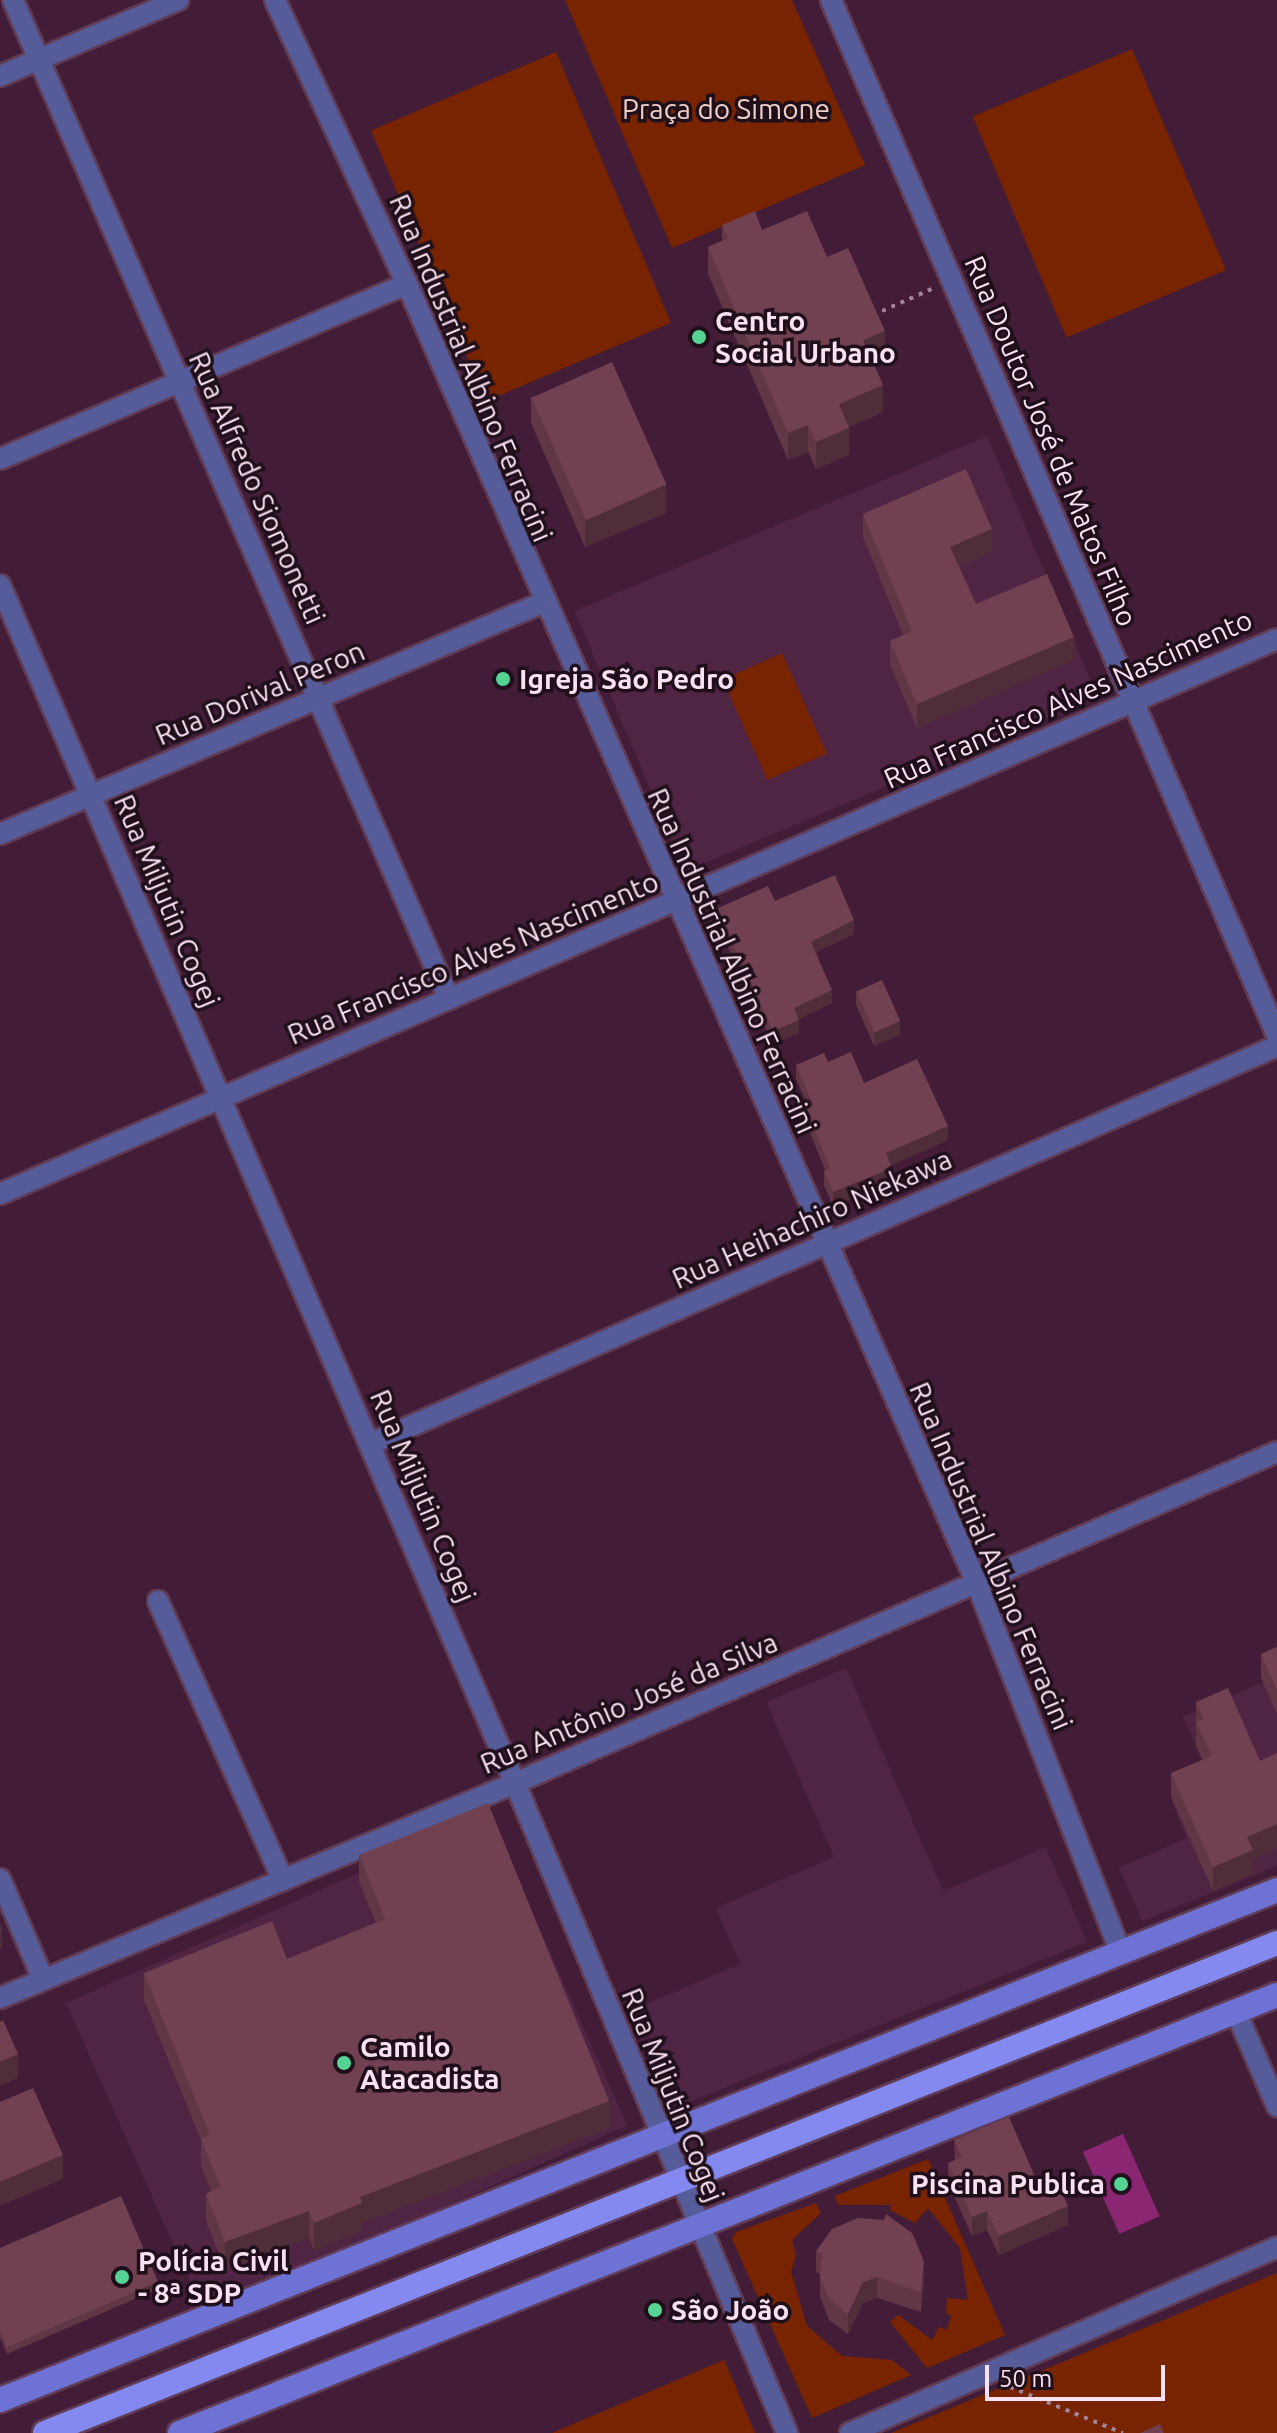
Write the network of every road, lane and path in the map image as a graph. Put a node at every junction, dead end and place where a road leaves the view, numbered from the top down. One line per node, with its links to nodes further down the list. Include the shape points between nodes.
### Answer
1 (13, 0): 5 (street, Rua Alfredo Siomonetti)
2 (178, 0): 5 (street)
3 (275, 0): 8 (street, Rua Industrial Albino Ferracini)
4 (831, 0): 7 (street, Rua Doutor José de Matos Filho)
5 (39, 59): 6 (street); 10 (street, Rua Alfredo Siomonetti)
6 (0, 76)
7 (951, 280): 9 (path); 16 (street, Rua Doutor José de Matos Filho)
8 (407, 284): 10 (street); 13 (street, Rua Industrial Albino Ferracini)
9 (867, 318)
10 (178, 382): 11 (street); 15 (street, Rua Alfredo Siomonetti)
11 (0, 459)
12 (0, 585): 17 (street, Rua Miljutin Cogej)
13 (542, 603): 15 (street, Rua Dorival Peron); 19 (street, Rua Industrial Albino Ferracini)
14 (1277, 639): 16 (street, Rua Francisco Alves Nascimento)
15 (319, 698): 17 (street, Rua Dorival Peron); 20 (street, Rua Alfredo Siomonetti)
16 (1133, 702): 19 (street, Rua Francisco Alves Nascimento); 21 (street, Rua Doutor José de Matos Filho)
17 (91, 796): 18 (street, Rua Dorival Peron); 23 (street, Rua Miljutin Cogej)
18 (0, 834)
19 (674, 901): 20 (street, Rua Francisco Alves Nascimento); 25 (street, Rua Industrial Albino Ferracini)
20 (449, 999): 23 (street, Rua Francisco Alves Nascimento)
21 (1277, 1035)
22 (1277, 1046): 25 (street, Rua Heihachiro Niekawa)
23 (221, 1098): 24 (street, Rua Francisco Alves Nascimento); 26 (street, Rua Miljutin Cogej)
24 (0, 1194)
25 (828, 1242): 26 (street, Rua Heihachiro Niekawa); 28 (street, Rua Industrial Albino Ferracini)
26 (370, 1444): 30 (street, Rua Miljutin Cogej)
27 (1277, 1452): 28 (street, Rua Antônio José da Silva)
28 (977, 1584): 30 (street, Rua Antônio José da Silva); 35 (street, Rua Industrial Albino Ferracini)
29 (158, 1601): 32 (street)
30 (515, 1783): 32 (street, Rua Antônio José da Silva); 41 (street, Rua Miljutin Cogej)
31 (0, 1879): 36 (street)
32 (283, 1880): 36 (street, Rua Antônio José da Silva)
33 (1277, 1890): 35 (street)
34 (1277, 1943): 42 (main road)
35 (1121, 1953): 41 (street)
36 (43, 1979): 38 (street, Rua Antônio José da Silva)
37 (1277, 1995): 39 (street)
38 (0, 1998)
39 (1236, 2012): 40 (street); 43 (street)
40 (1277, 2106)
41 (660, 2137): 42 (street, Rua Miljutin Cogej); 46 (street)
42 (678, 2181): 43 (street, Rua Miljutin Cogej); 47 (main road)
43 (697, 2227): 48 (street); 49 (street, Rua Miljutin Cogej)
44 (1277, 2247): 45 (street)
45 (1000, 2367): 50 (street); 51 (path, via 1011,2389)
46 (0, 2400)
47 (45, 2433)
48 (180, 2433)
49 (787, 2433)
50 (850, 2433)
51 (1123, 2433)

